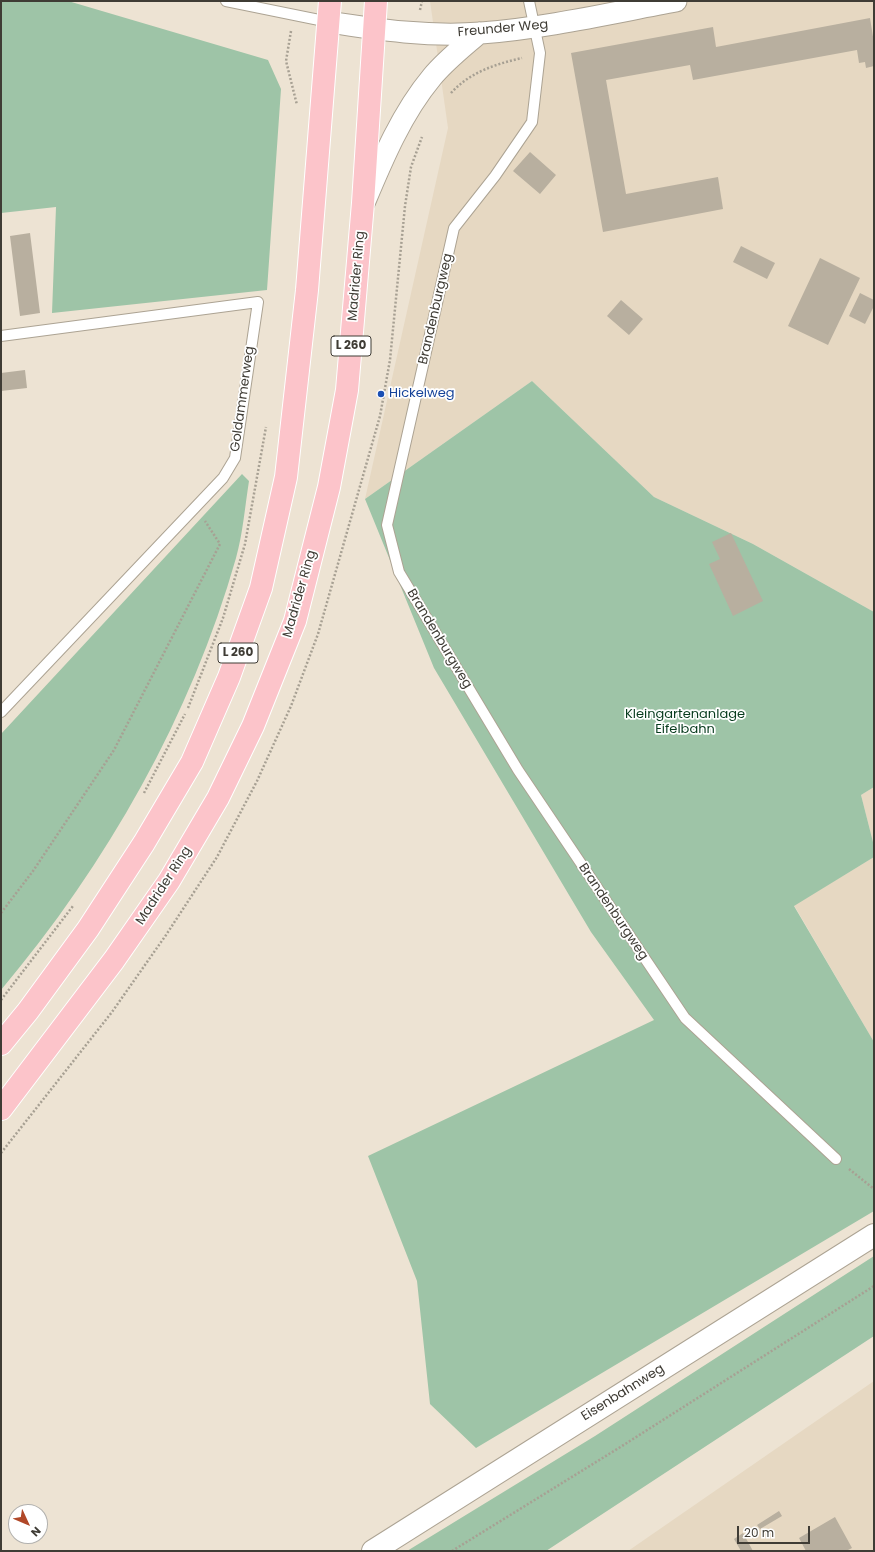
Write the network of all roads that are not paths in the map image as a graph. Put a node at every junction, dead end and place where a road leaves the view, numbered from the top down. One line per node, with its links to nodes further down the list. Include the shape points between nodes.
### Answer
1 (226, 1): 5 (lane)
2 (376, 1): 7 (main road, Madrider Ring / L 260)
3 (529, 1): 6 (lane)
4 (676, 1): 6 (street, Freunder Weg)
5 (330, 12): 7 (street, Freunder Weg); 12 (main road, L 260, via 307,290 286,477 261,588 229,677 192,762 144,843 88,929)
6 (535, 27): 8 (street, Freunder Weg); 14 (lane, Brandenburgweg, via 540,53 532,122 495,176 454,228 387,524 399,572 518,770 685,1018)
7 (374, 30): 8 (street, Freunder Weg, via 416,34); 9 (main road, Madrider Ring / L 260)
8 (479, 34): 9 (street, via 440,68 416,99 394,138)
9 (364, 203): 13 (main road, Madrider Ring / L 260, via 347,390 329,487 292,628 247,739 218,798 169,881 114,960)
10 (1, 336): 11 (lane, Goldammerweg, via 258,302 235,458 223,478)
11 (1, 712)
12 (1, 1044)
13 (1, 1109)
14 (836, 1159)
15 (874, 1235): 16 (street, Eisenbahnweg)
16 (373, 1551)

